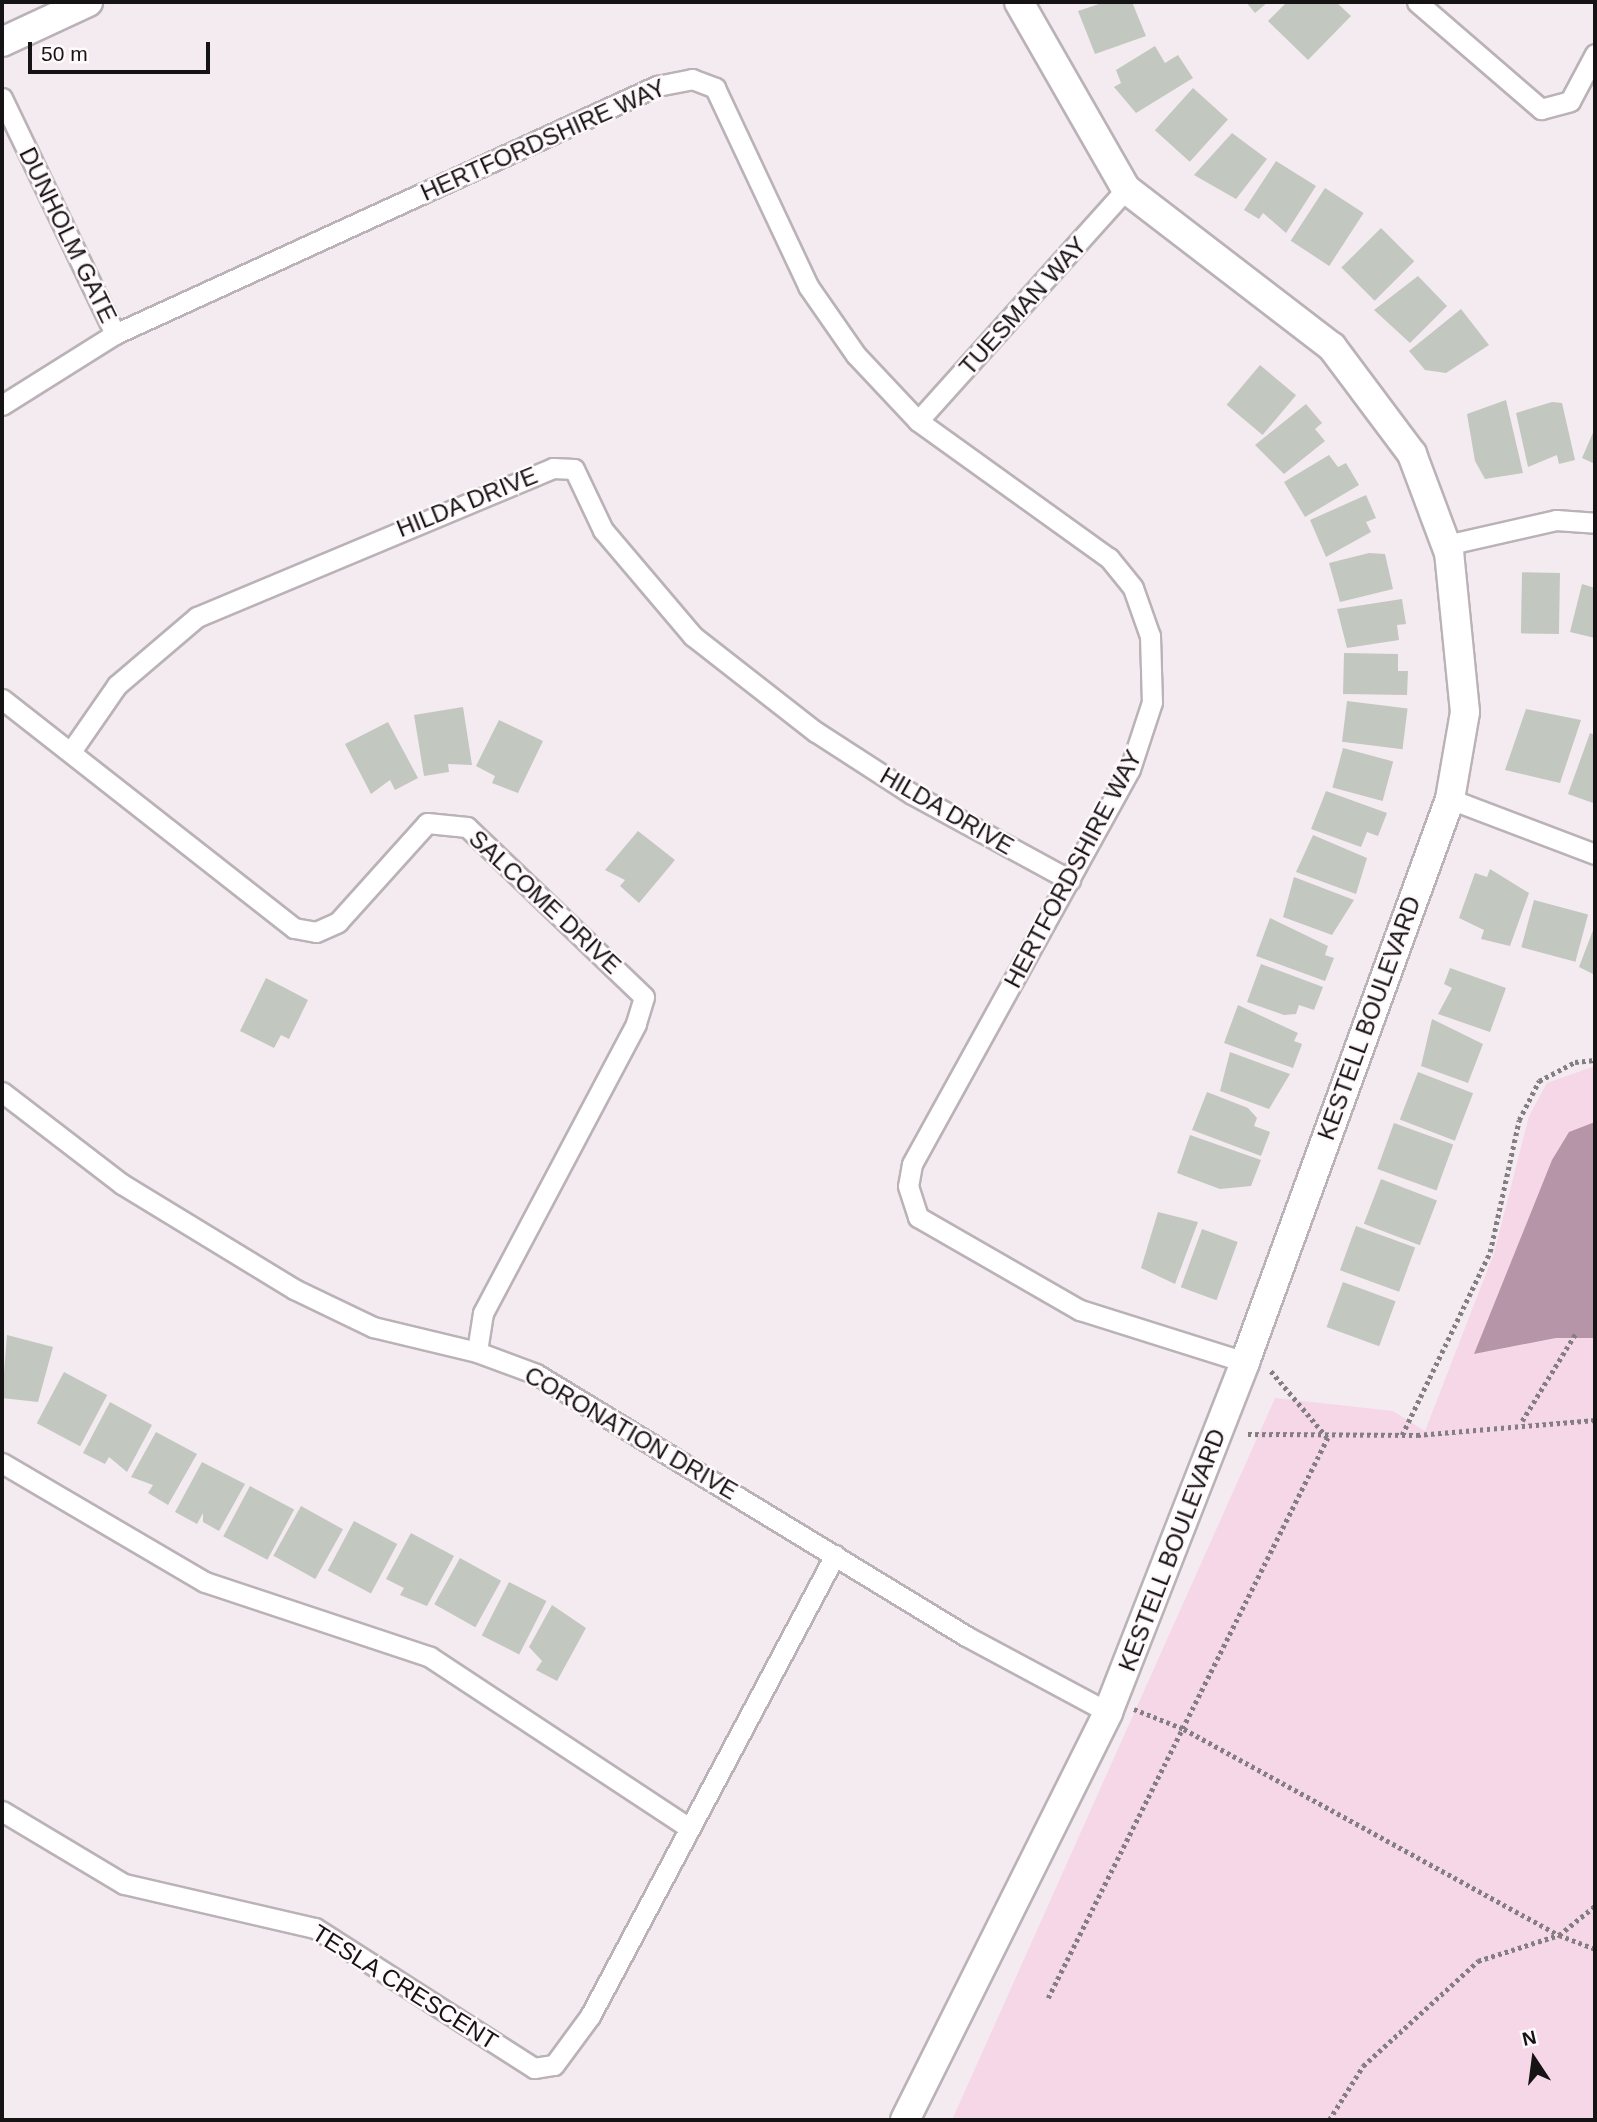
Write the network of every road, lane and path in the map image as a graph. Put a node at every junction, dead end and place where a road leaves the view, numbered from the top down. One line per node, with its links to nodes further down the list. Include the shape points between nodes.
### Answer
1 (88, 2): 4 (street)
2 (1019, 2): 7 (street, KESTELL BOULEVARD)
3 (1416, 2): 5 (street, via 1541,109 1570,101)
4 (2, 42)
5 (1595, 54)
6 (2, 98): 8 (street, DUNHOLM GATE)
7 (1126, 189): 10 (street, TUESMAN WAY); 12 (street, KESTELL BOULEVARD, via 1332,347 1412,454)
8 (115, 334): 9 (street, HERTFORDSHIRE WAY); 10 (street, HERTFORDSHIRE WAY, via 657,86 692,79 717,92 808,286 870,372)
9 (2, 404)
10 (918, 421): 17 (street, HERTFORDSHIRE WAY, via 1109,558 1133,588 1150,636 1149,713 1130,769)
11 (1595, 523): 12 (street, via 1556,520)
12 (1446, 545): 15 (street, KESTELL BOULEVARD, via 1461,632 1465,712)
13 (2, 699): 14 (street, SALCOME DRIVE)
14 (72, 750): 17 (street, HILDA DRIVE, via 117,685 197,617 541,472 574,469 603,530 693,636 880,774); 21 (street, SALCOME DRIVE, via 294,929 316,932 338,922 427,823 467,827 644,997 636,1024 483,1313)
15 (1450, 799): 16 (street); 22 (street, KESTELL BOULEVARD)
16 (1595, 854)
17 (1070, 880): 22 (street, HERTFORDSHIRE WAY, via 912,1164 908,1186 918,1217 1080,1310)
18 (1595, 1060): 26 (path, via 1575,1062 1539,1081 1520,1119 1490,1252)
19 (2, 1093): 21 (street, CORONATION DRIVE, via 122,1184 294,1289 373,1327)
20 (1576, 1333): 24 (path)
21 (477, 1352): 29 (street, CORONATION DRIVE, via 603,1411)
22 (1258, 1367): 27 (path); 30 (street, KESTELL BOULEVARD)
23 (1595, 1420): 24 (path)
24 (1522, 1422): 26 (path)
25 (1248, 1434): 27 (path)
26 (1402, 1436): 27 (path)
27 (1328, 1437): 31 (path)
28 (2, 1463): 33 (street, via 205,1582 430,1657)
29 (835, 1555): 30 (street, CORONATION DRIVE, via 966,1636); 33 (street, TESLA CRESCENT)
30 (1120, 1710): 31 (path); 38 (street, KESTELL BOULEVARD)
31 (1184, 1729): 35 (path); 37 (path)
32 (2, 1811): 33 (street, TESLA CRESCENT, via 124,1884 315,1928 534,2068 554,2064 567,2053)
33 (688, 1827)
34 (1595, 1906): 35 (path)
35 (1559, 1934): 36 (path); 39 (path, via 1478,1961 1449,1984 1363,2066)
36 (1595, 1949)
37 (1048, 1998)
38 (905, 2120)
39 (1329, 2120)

